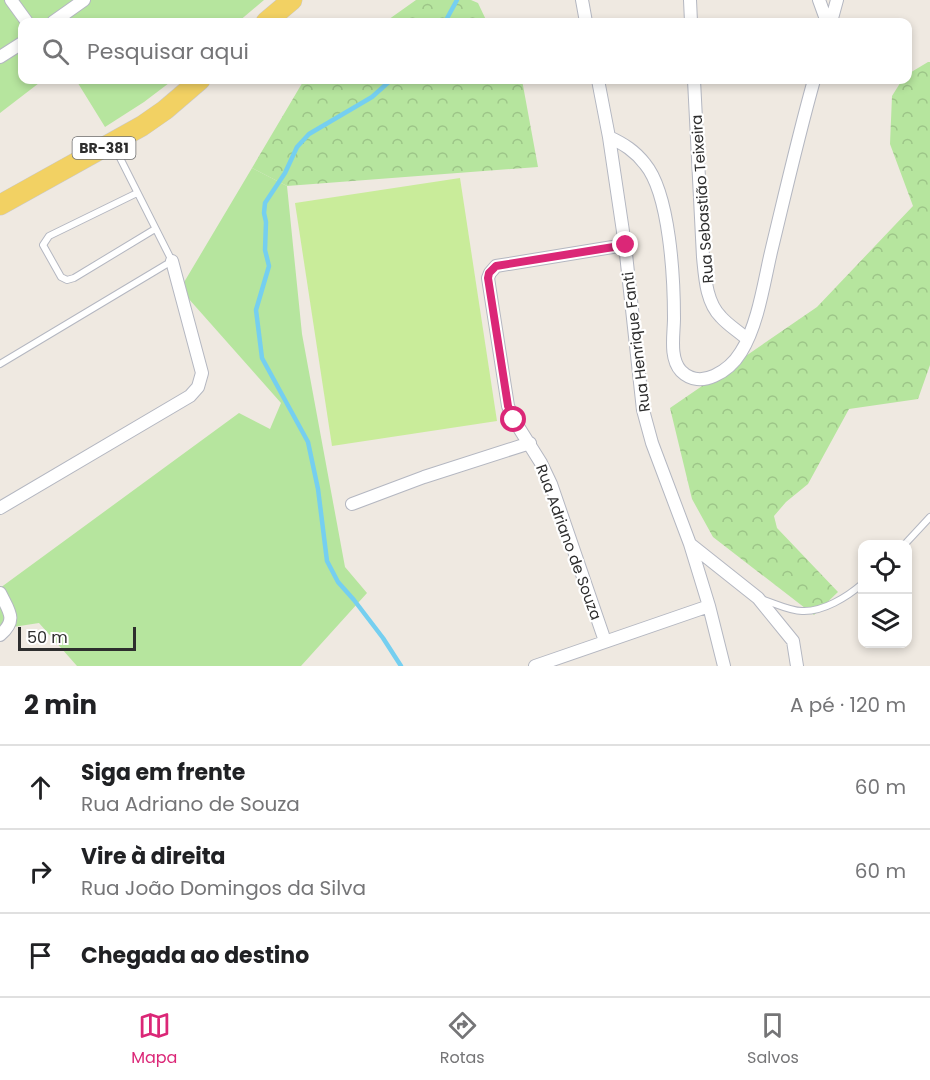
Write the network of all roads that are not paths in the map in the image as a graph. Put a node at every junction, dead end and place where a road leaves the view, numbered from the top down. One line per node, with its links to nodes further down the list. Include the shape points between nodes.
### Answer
1 (11, 0): 8 (street)
2 (84, 0): 9 (street)
3 (292, 0): 10 (main road)
4 (582, 0): 11 (street)
5 (690, 0): 12 (street)
6 (819, 0): 13 (street)
7 (837, 0): 14 (street)
8 (24, 18)
9 (59, 18)
10 (271, 18)
11 (585, 18)
12 (691, 18)
13 (827, 18)
14 (830, 18)
15 (18, 46): 16 (street)
16 (0, 57)
17 (195, 84): 22 (main road, BR-381, via 165,110)
18 (599, 84): 21 (street, Rua Henrique Fanti)
19 (694, 84): 28 (street, Rua Sebastião Teixeira, via 706,283 720,316)
20 (813, 84): 28 (street)
21 (609, 137): 26 (street, Rua Henrique Fanti); 28 (street, via 627,146 647,165 658,189 674,280 674,351 682,372 694,379 710,378 728,368)
22 (113, 144): 23 (lane); 24 (main road, BR-381)
23 (137, 193): 25 (lane); 25 (lane, via 49,236 43,245 61,277 67,280)
24 (3, 199)
25 (155, 228): 27 (lane)
26 (626, 245): 30 (street, Rua Adriano de Souza, via 496,266 489,273 508,406); 35 (street, Rua Henrique Fanti, via 643,410)
27 (172, 261): 29 (lane); 32 (street, via 202,373 198,387 190,396)
28 (747, 339)
29 (0, 364)
30 (530, 443): 31 (street); 41 (street, Rua Adriano de Souza, via 551,484)
31 (352, 504)
32 (0, 508)
33 (930, 517): 34 (lane)
34 (909, 540)
35 (690, 544): 38 (street); 39 (street, Rua Henrique Fanti)
36 (858, 586): 38 (lane, via 823,608 802,611)
37 (0, 593): 40 (street, via 11,620 9,628)
38 (758, 598): 44 (street, via 793,641)
39 (709, 606): 41 (street); 43 (street, Rua Henrique Fanti)
40 (0, 635)
41 (605, 641): 42 (street)
42 (536, 666)
43 (724, 666)
44 (797, 666)

